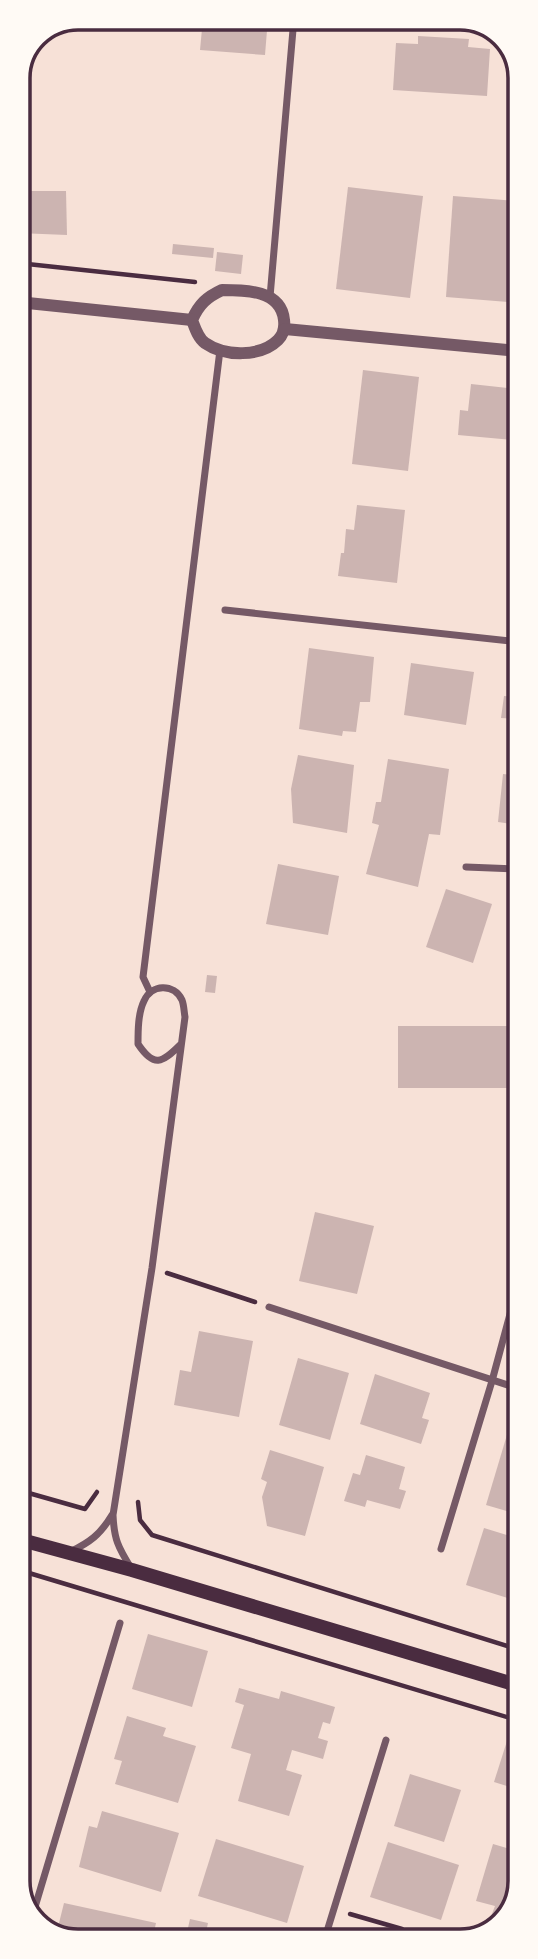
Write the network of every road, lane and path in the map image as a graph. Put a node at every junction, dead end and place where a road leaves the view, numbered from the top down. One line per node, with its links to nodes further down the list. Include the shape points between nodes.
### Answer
1 (293, 30): 4 (street)
2 (30, 264): 3 (path, via 191,281)
3 (222, 290): 4 (street); 6 (street, via 209,296)
4 (270, 296): 7 (street, via 284,314)
5 (30, 303): 6 (street)
6 (192, 320): 8 (street, via 204,342)
7 (285, 329): 8 (street, via 277,341 260,351); 9 (street)
8 (220, 350): 14 (street, via 143,977)
9 (508, 350)
10 (225, 610): 11 (street)
11 (508, 641)
12 (466, 867): 13 (street)
13 (508, 869)
14 (150, 992): 15 (street, via 170,988 183,1001); 15 (street, via 143,1001 138,1044 146,1056 158,1061)
15 (180, 1045): 16 (street)
16 (152, 1268): 17 (path); 24 (street)
17 (269, 1307): 19 (street)
18 (508, 1322): 19 (street)
19 (492, 1381): 20 (street); 26 (street)
20 (508, 1386)
21 (97, 1492): 22 (path, via 85,1509)
22 (30, 1493)
23 (138, 1502): 31 (path, via 140,1521 152,1535)
24 (113, 1515): 27 (street, via 89,1543); 28 (street, via 119,1550)
25 (30, 1542): 27 (main road)
26 (441, 1549)
27 (68, 1553): 28 (main road)
28 (132, 1570): 32 (main road)
29 (30, 1573): 33 (path)
30 (120, 1623): 35 (street)
31 (508, 1646)
32 (508, 1682)
33 (508, 1717)
34 (386, 1740): 36 (street)
35 (36, 1904)
36 (334, 1909): 37 (street); 38 (path)
37 (328, 1929)
38 (403, 1929)

